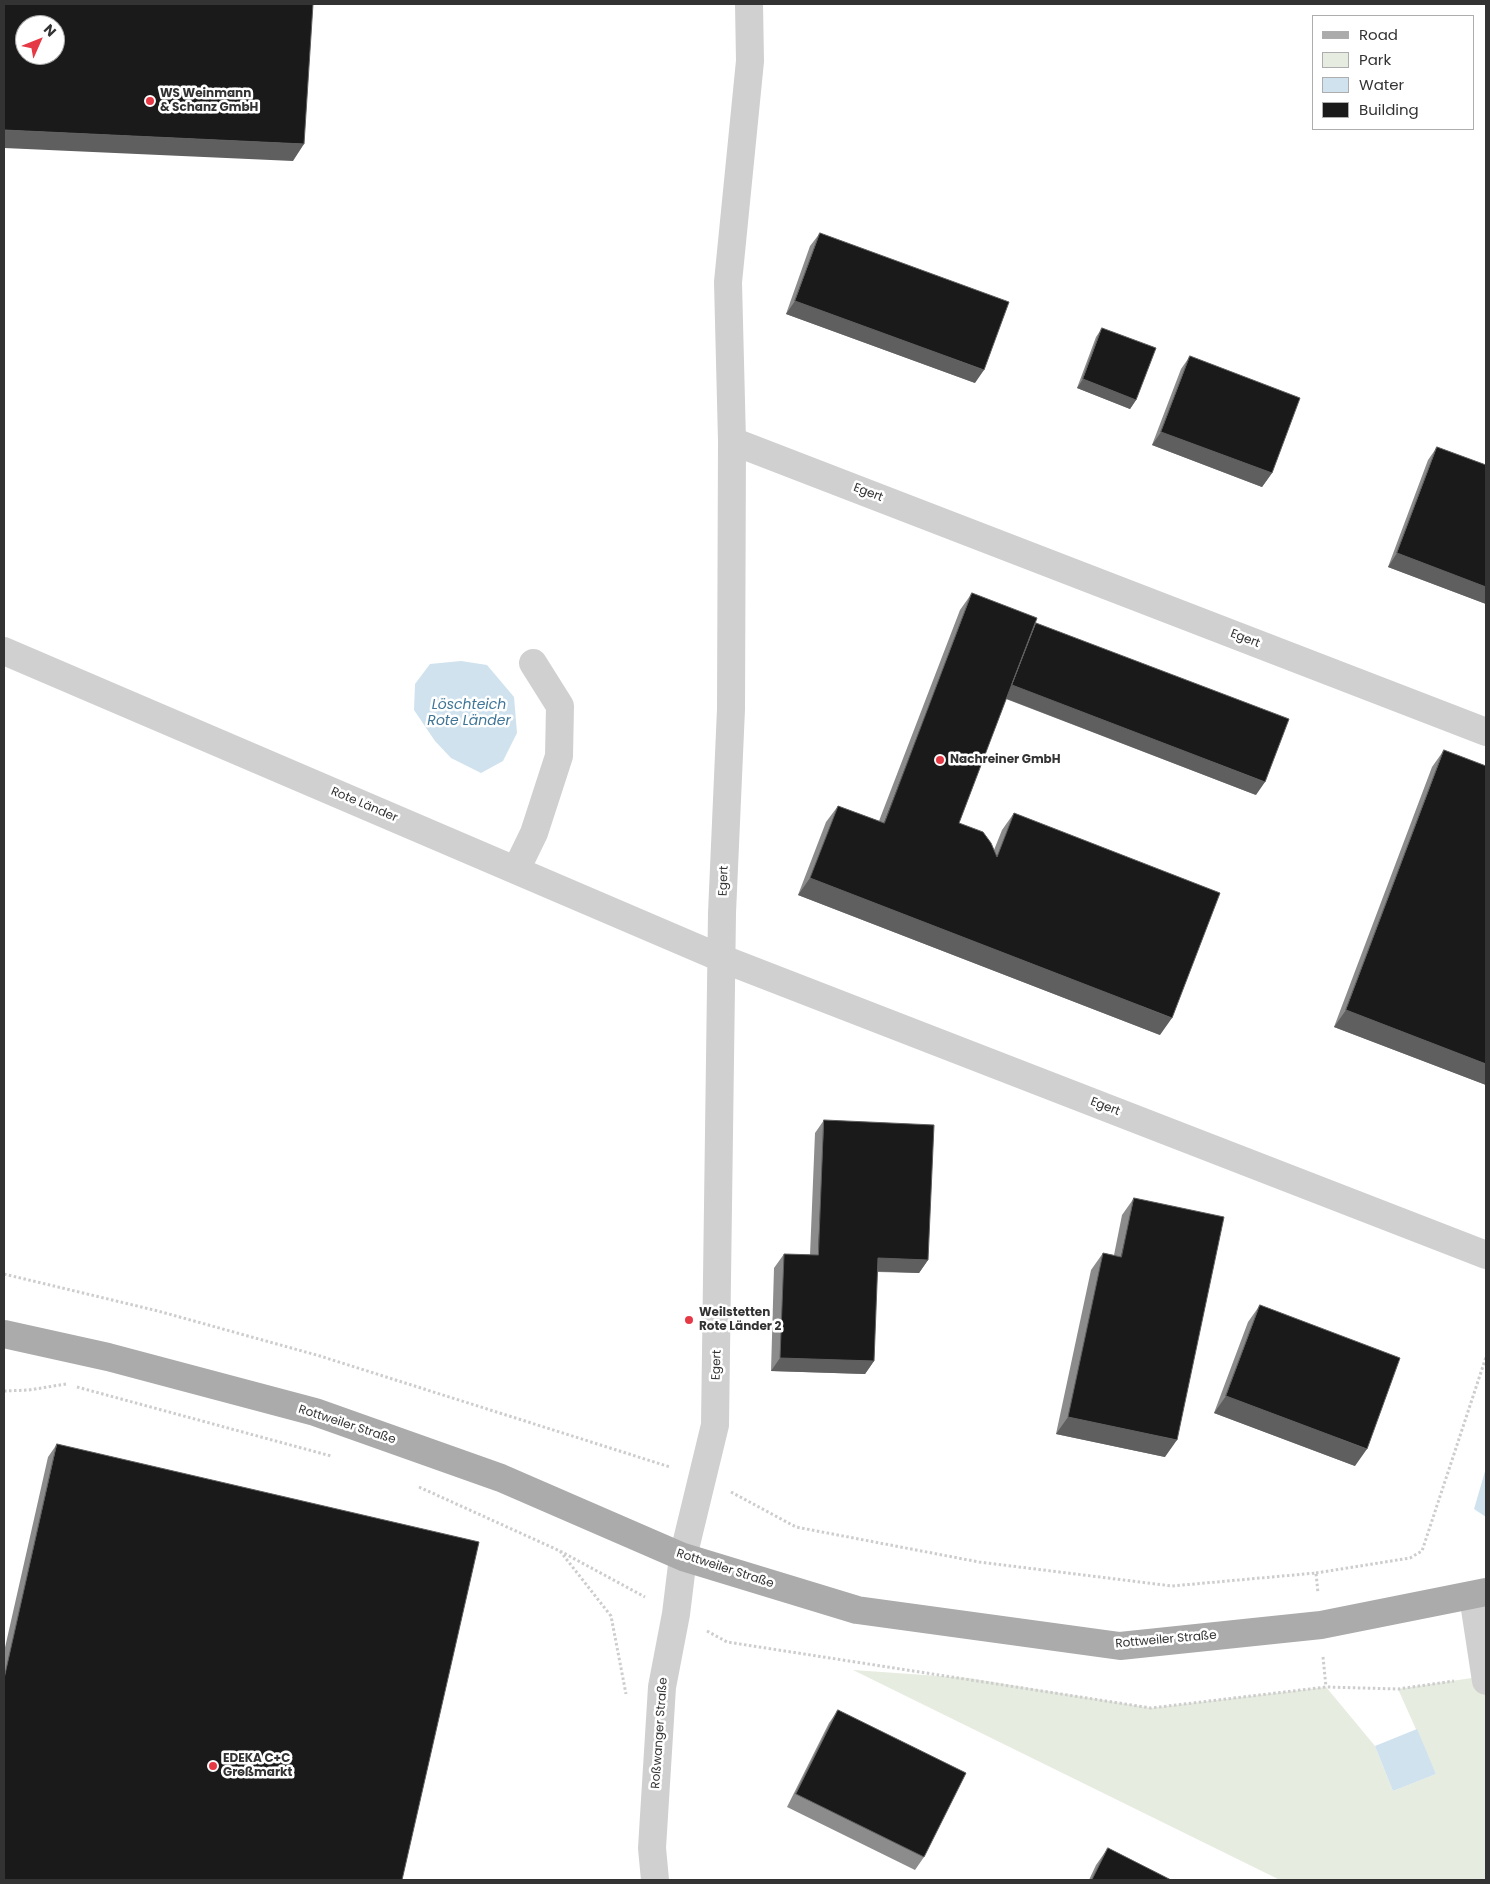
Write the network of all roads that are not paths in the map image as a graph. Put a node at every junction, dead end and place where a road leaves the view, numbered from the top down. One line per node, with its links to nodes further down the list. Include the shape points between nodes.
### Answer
1 (749, 4): 2 (street, via 750,61 728,282)
2 (732, 441): 5 (street, Egert); 7 (street, Egert, via 731,709)
3 (4, 651): 6 (street, Rote Länder)
4 (532, 663): 6 (street, via 560,706 559,756 534,833)
5 (1486, 732)
6 (516, 870): 7 (street, Rote Länder)
7 (723, 959): 8 (street, Egert); 10 (street, Egert, via 715,1425)
8 (1486, 1255)
9 (4, 1334): 10 (main road, Rottweiler Straße, via 108,1357 315,1412 501,1478)
10 (683, 1557): 11 (main road, Rottweiler Straße, via 857,1610 1120,1646 1321,1625); 13 (street, Roßwanger Straße, via 662,1687 652,1848)
11 (1480, 1594): 12 (street, Rottweiler Straße)
12 (1486, 1679)
13 (655, 1880)

